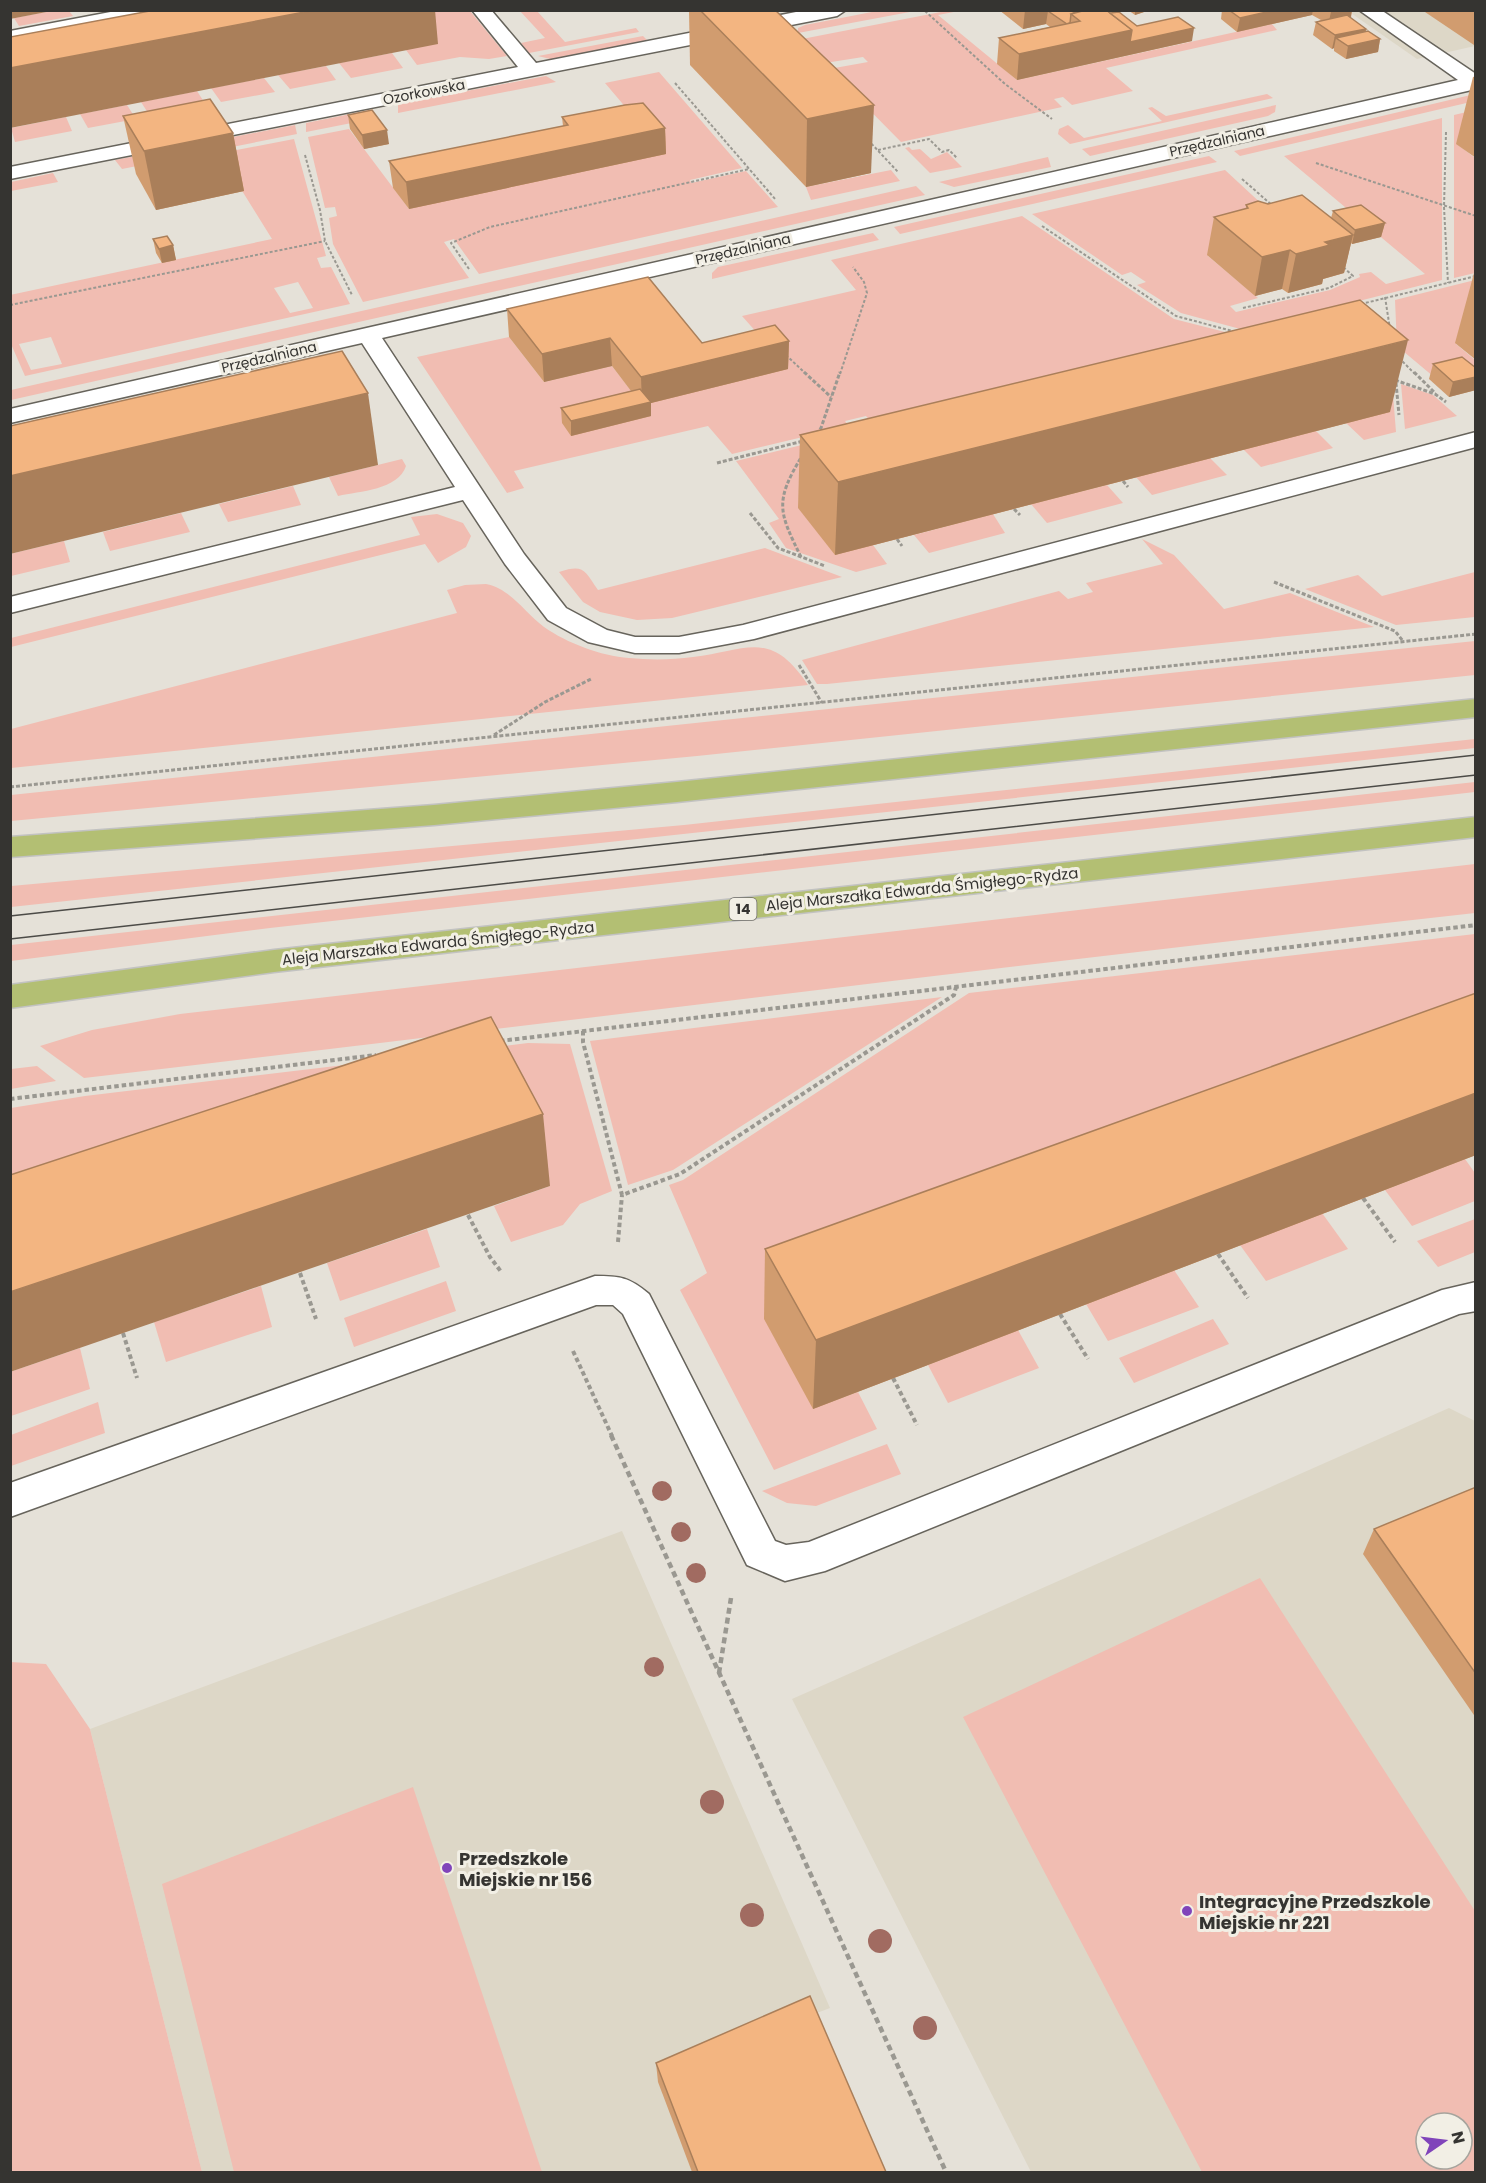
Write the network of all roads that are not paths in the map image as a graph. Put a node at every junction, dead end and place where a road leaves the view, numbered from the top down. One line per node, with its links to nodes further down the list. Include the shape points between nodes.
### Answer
1 (154, 10): 6 (street)
2 (481, 10): 7 (street)
3 (837, 10): 5 (street, Ozorkowska)
4 (1368, 10): 8 (street)
5 (798, 14): 7 (street, Ozorkowska)
6 (10, 37)
7 (532, 71): 9 (street, Ozorkowska)
8 (1475, 82): 10 (street, Przędzalniana)
9 (10, 173)
10 (368, 335): 11 (street, Przędzalniana); 13 (street)
11 (10, 416)
12 (1476, 439): 13 (street, via 744,633 679,645 635,645 598,636 557,614)
13 (469, 491): 14 (street)
14 (10, 605)
15 (1476, 708): 17 (main road, via 666,793)
16 (1476, 827): 18 (main road, Aleja Marszałka Edwarda Śmigłego-Rydza / 14, via 274,961)
17 (10, 848)
18 (10, 997)
19 (1476, 1296): 20 (street, via 1455,1300 811,1558 786,1563 761,1553 636,1304 621,1291 595,1290)
20 (10, 1500)

